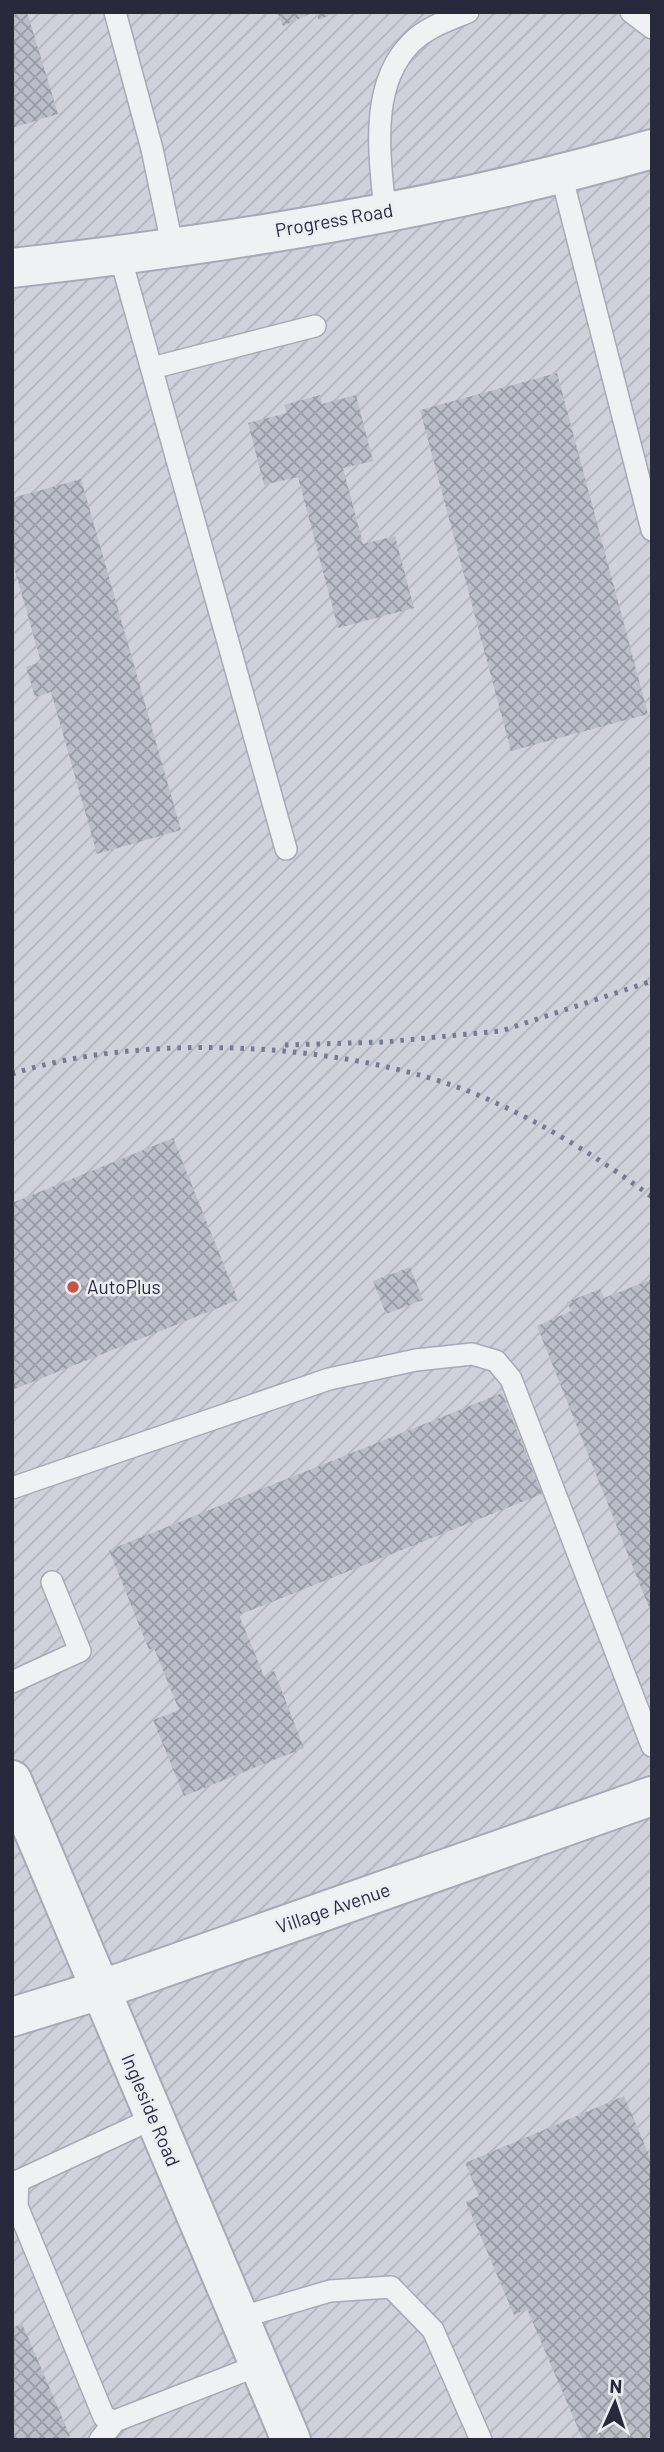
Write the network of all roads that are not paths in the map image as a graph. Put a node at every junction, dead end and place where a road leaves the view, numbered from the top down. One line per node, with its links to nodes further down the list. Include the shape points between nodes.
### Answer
1 (115, 12): 8 (lane)
2 (468, 12): 7 (lane, via 436,25 412,42 388,80 379,146)
3 (631, 12): 4 (lane)
4 (652, 28)
5 (652, 149): 6 (street, Progress Road)
6 (561, 174): 7 (street, Progress Road); 13 (lane)
7 (385, 212): 8 (street, Progress Road)
8 (173, 249): 9 (street, Progress Road)
9 (120, 256): 10 (street, Progress Road); 12 (lane)
10 (12, 268)
11 (315, 326): 12 (lane)
12 (152, 368): 14 (lane)
13 (652, 530)
14 (286, 849)
15 (12, 1488): 18 (lane, via 329,1379 416,1360 472,1354 496,1361 511,1379)
16 (52, 1582): 17 (lane, via 80,1651)
17 (12, 1682)
18 (652, 1746)
19 (652, 1796): 21 (street, Village Avenue)
20 (17, 1804): 21 (street, Ingleside Road)
21 (100, 1990): 22 (street, Village Avenue); 23 (street, Ingleside Road)
22 (12, 2017)
23 (154, 2118): 24 (street, Ingleside Road); 26 (lane, via 18,2181 17,2206 104,2417)
24 (239, 2318): 25 (street, Ingleside Road); 29 (lane, via 330,2291 391,2287 433,2330)
25 (260, 2365): 26 (lane); 28 (street, Ingleside Road)
26 (114, 2421): 27 (lane)
27 (100, 2440)
28 (291, 2440)
29 (481, 2440)

